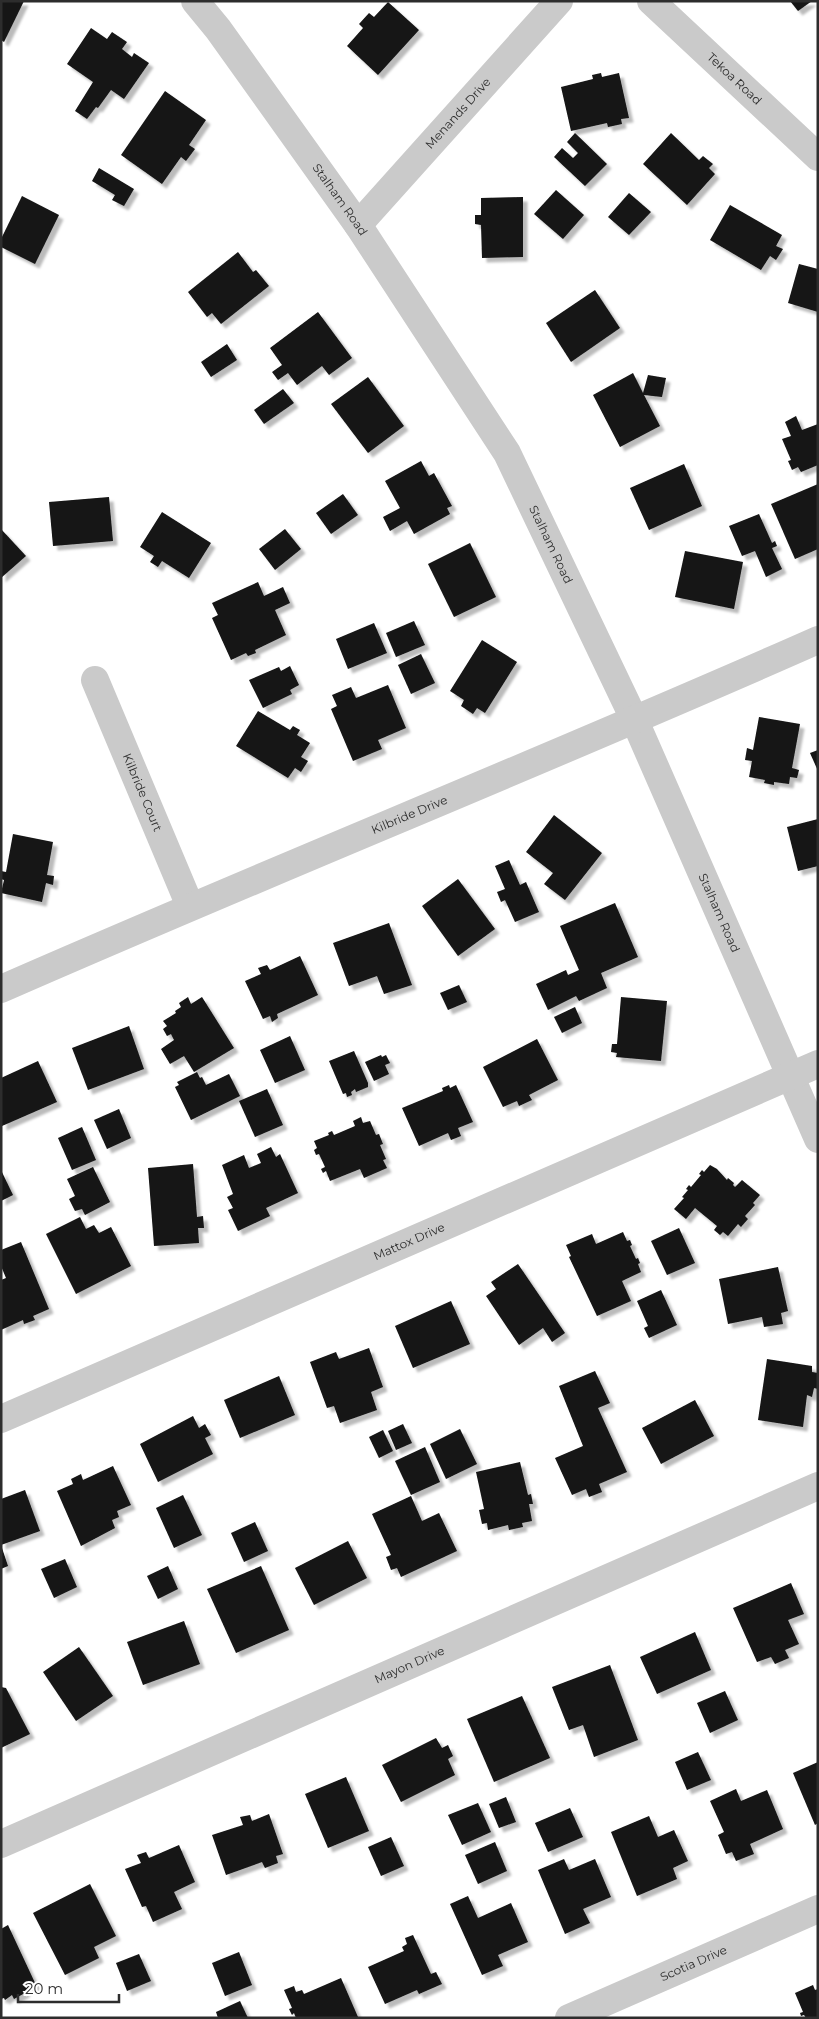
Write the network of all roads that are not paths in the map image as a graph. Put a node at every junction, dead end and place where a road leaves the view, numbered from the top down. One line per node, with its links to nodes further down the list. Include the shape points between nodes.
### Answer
1 (195, 1): 5 (street, Stalham Road)
2 (559, 1): 5 (street, Menands Drive)
3 (651, 1): 4 (street, Tekoa Road)
4 (818, 157)
5 (358, 225): 8 (street, Stalham Road, via 507,453)
6 (818, 640): 8 (street, Kilbride Drive)
7 (95, 680): 9 (street, Kilbride Court)
8 (635, 721): 9 (street, Kilbride Drive); 12 (street, Stalham Road)
9 (190, 906): 10 (street, Kilbride Drive)
10 (1, 990)
11 (818, 1064): 12 (street, Mattox Drive)
12 (790, 1076): 13 (street, Stalham Road); 14 (street, Mattox Drive)
13 (818, 1139)
14 (1, 1419)
15 (818, 1486): 16 (street, Mayon Drive)
16 (1, 1844)
17 (818, 1909): 18 (street, Scotia Drive)
18 (569, 2018)

